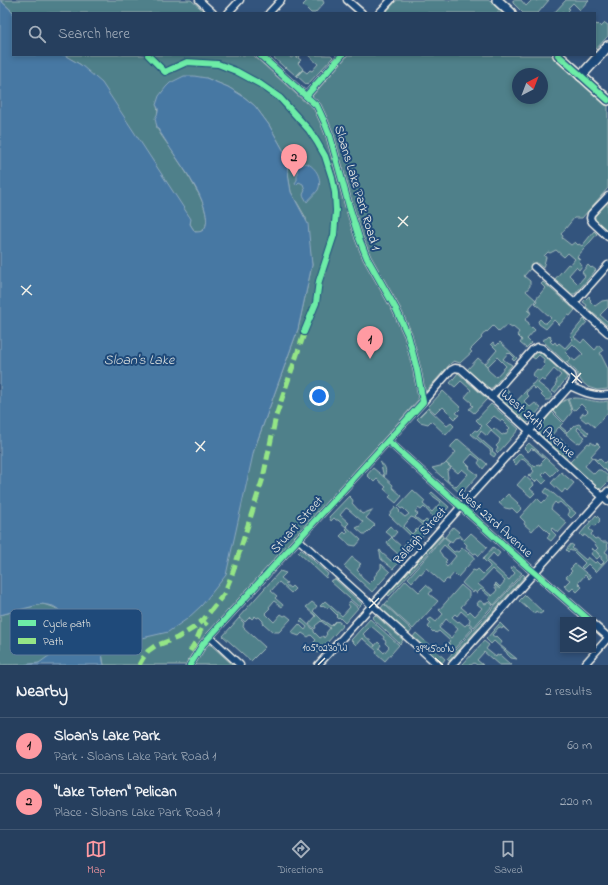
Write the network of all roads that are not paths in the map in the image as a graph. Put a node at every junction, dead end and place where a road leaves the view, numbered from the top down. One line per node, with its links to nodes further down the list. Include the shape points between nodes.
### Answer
1 (199, 0): 7 (street)
2 (240, 0): 8 (street)
3 (281, 0): 9 (street)
4 (348, 0): 10 (street)
5 (391, 0): 11 (street)
6 (497, 0): 12 (street)
7 (212, 12)
8 (229, 12)
9 (270, 12)
10 (361, 12)
11 (381, 12)
12 (510, 12)
13 (608, 46): 17 (street)
14 (261, 56): 18 (street, Sloans Lake Park Road 1)
15 (341, 56): 18 (street)
16 (559, 56): 17 (street)
17 (581, 76): 19 (street)
18 (306, 96): 30 (street, Sloans Lake Park Road 1, via 316,106 330,136 349,206 367,258 408,335)
19 (608, 100)
20 (608, 196): 21 (street, via 590,218)
21 (608, 237)
22 (608, 265): 24 (street)
23 (534, 267): 24 (street)
24 (574, 303): 25 (street)
25 (608, 333)
26 (451, 370): 29 (street, West 24th Avenue, via 461,369); 30 (street, Stuart Street)
27 (570, 386): 28 (street, via 593,396); 29 (street, via 573,381 572,374 538,347 533,349); 31 (street, Raleigh Street)
28 (608, 395)
29 (491, 397): 31 (street, West 24th Avenue)
30 (423, 402): 32 (street, Stuart Street)
31 (529, 431): 34 (street, West 24th Avenue); 36 (street, Raleigh Street)
32 (388, 440): 36 (street, West 23rd Avenue); 37 (street, Stuart Street)
33 (608, 491): 34 (street)
34 (603, 498): 35 (street, West 24th Avenue); 38 (street)
35 (608, 502)
36 (461, 507): 38 (street, West 23rd Avenue); 39 (street, Raleigh Street)
37 (298, 539): 39 (street); 42 (street, Stuart Street)
38 (535, 573): 40 (street, West 23rd Avenue); 48 (street)
39 (372, 606): 46 (street, Raleigh Street); 47 (street)
40 (586, 617)
41 (596, 627): 43 (street)
42 (210, 637): 44 (street, Stuart Street); 45 (street)
43 (608, 638): 49 (street)
44 (190, 665)
45 (240, 665)
46 (318, 665)
47 (438, 665)
48 (452, 665)
49 (584, 665)

